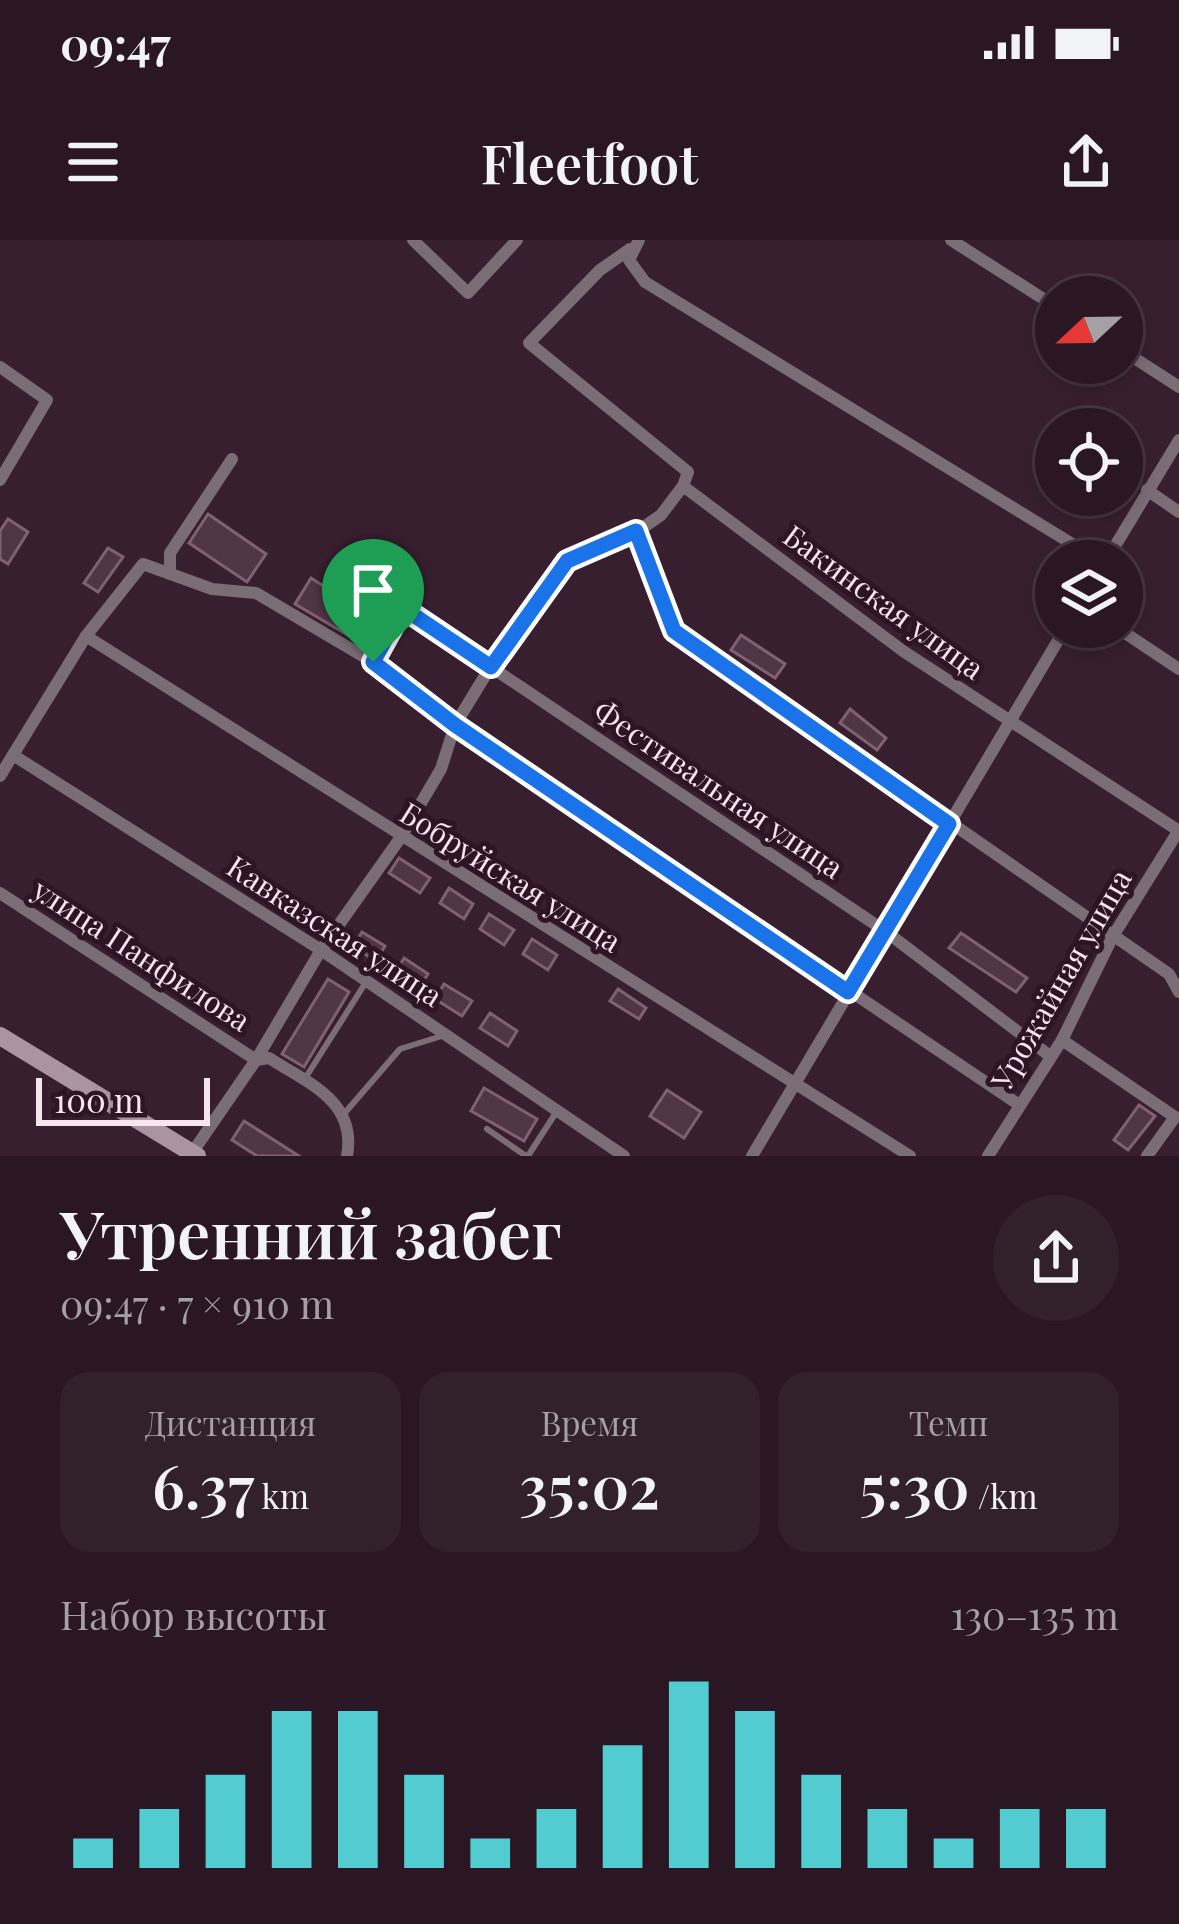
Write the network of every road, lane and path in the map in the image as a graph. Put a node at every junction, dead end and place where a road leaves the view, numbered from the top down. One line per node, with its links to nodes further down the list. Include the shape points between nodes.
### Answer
1 (413, 240): 2 (street, via 468,293)
2 (517, 240)
3 (952, 240): 5 (street)
4 (635, 244): 12 (street, Бакинская улица, via 529,344 688,472); 16 (street, via 633,271 645,282)
5 (1035, 293)
6 (1143, 364): 8 (street)
7 (0, 367): 11 (street, via 47,400)
8 (1179, 387)
9 (1179, 440): 13 (street)
10 (232, 459): 18 (street, via 170,553)
11 (0, 480)
12 (682, 485): 15 (street, via 661,515); 25 (street, Бакинская улица)
13 (1147, 490): 14 (street); 17 (street)
14 (1179, 512)
15 (636, 531): 23 (street, via 567,561); 29 (street, via 674,631)
16 (1069, 540)
17 (1116, 540)
18 (170, 574): 19 (street, via 143,564); 22 (street, via 256,593)
19 (86, 636): 27 (street); 31 (street, Бобруйская улица)
20 (1143, 645): 24 (street)
21 (1054, 648): 25 (street)
22 (373, 662): 23 (street, Фестивальная улица, via 403,608); 26 (street)
23 (491, 667): 26 (street); 33 (street, Фестивальная улица)
24 (1179, 669)
25 (1010, 722): 29 (street); 30 (street, Бакинская улица)
26 (455, 725): 31 (street, via 441,769); 37 (street)
27 (13, 755): 28 (street); 35 (street, Кавказская улица)
28 (0, 776)
29 (949, 824): 33 (street); 34 (street)
30 (1179, 830): 34 (street, Урожайная улица)
31 (401, 837): 35 (street); 45 (street, Бобруйская улица)
32 (0, 892): 43 (street, улица Панфилова)
33 (885, 931): 37 (street); 42 (street, Фестивальная улица)
34 (1113, 936): 38 (street, via 1169,974); 41 (street, Урожайная улица)
35 (321, 950): 36 (street, Кавказская улица); 43 (street)
36 (367, 981): 39 (street, Кавказская улица); 44 (lane)
37 (848, 992): 45 (street); 46 (street)
38 (1179, 992)
39 (446, 1035): 47 (street, Кавказская улица); 48 (lane, via 400,1049)
40 (0, 1036): 51 (main road)
41 (1062, 1040): 42 (street, Урожайная улица); 49 (street)
42 (1050, 1056): 46 (street, Урожайная улица)
43 (256, 1060): 44 (street, улица Панфилова, via 269,1058); 51 (street)
44 (304, 1080): 48 (street, улица Панфилова, via 337,1101)
45 (792, 1084): 55 (street); 56 (street, Бобруйская улица)
46 (1018, 1104): 57 (street, Урожайная улица)
47 (557, 1111): 53 (lane); 54 (street, Кавказская улица)
48 (343, 1115): 52 (street)
49 (1177, 1117): 58 (street)
50 (488, 1129): 53 (lane)
51 (194, 1154)
52 (347, 1156)
53 (527, 1156)
54 (624, 1156)
55 (752, 1156)
56 (910, 1156)
57 (988, 1156)
58 (1147, 1156)

